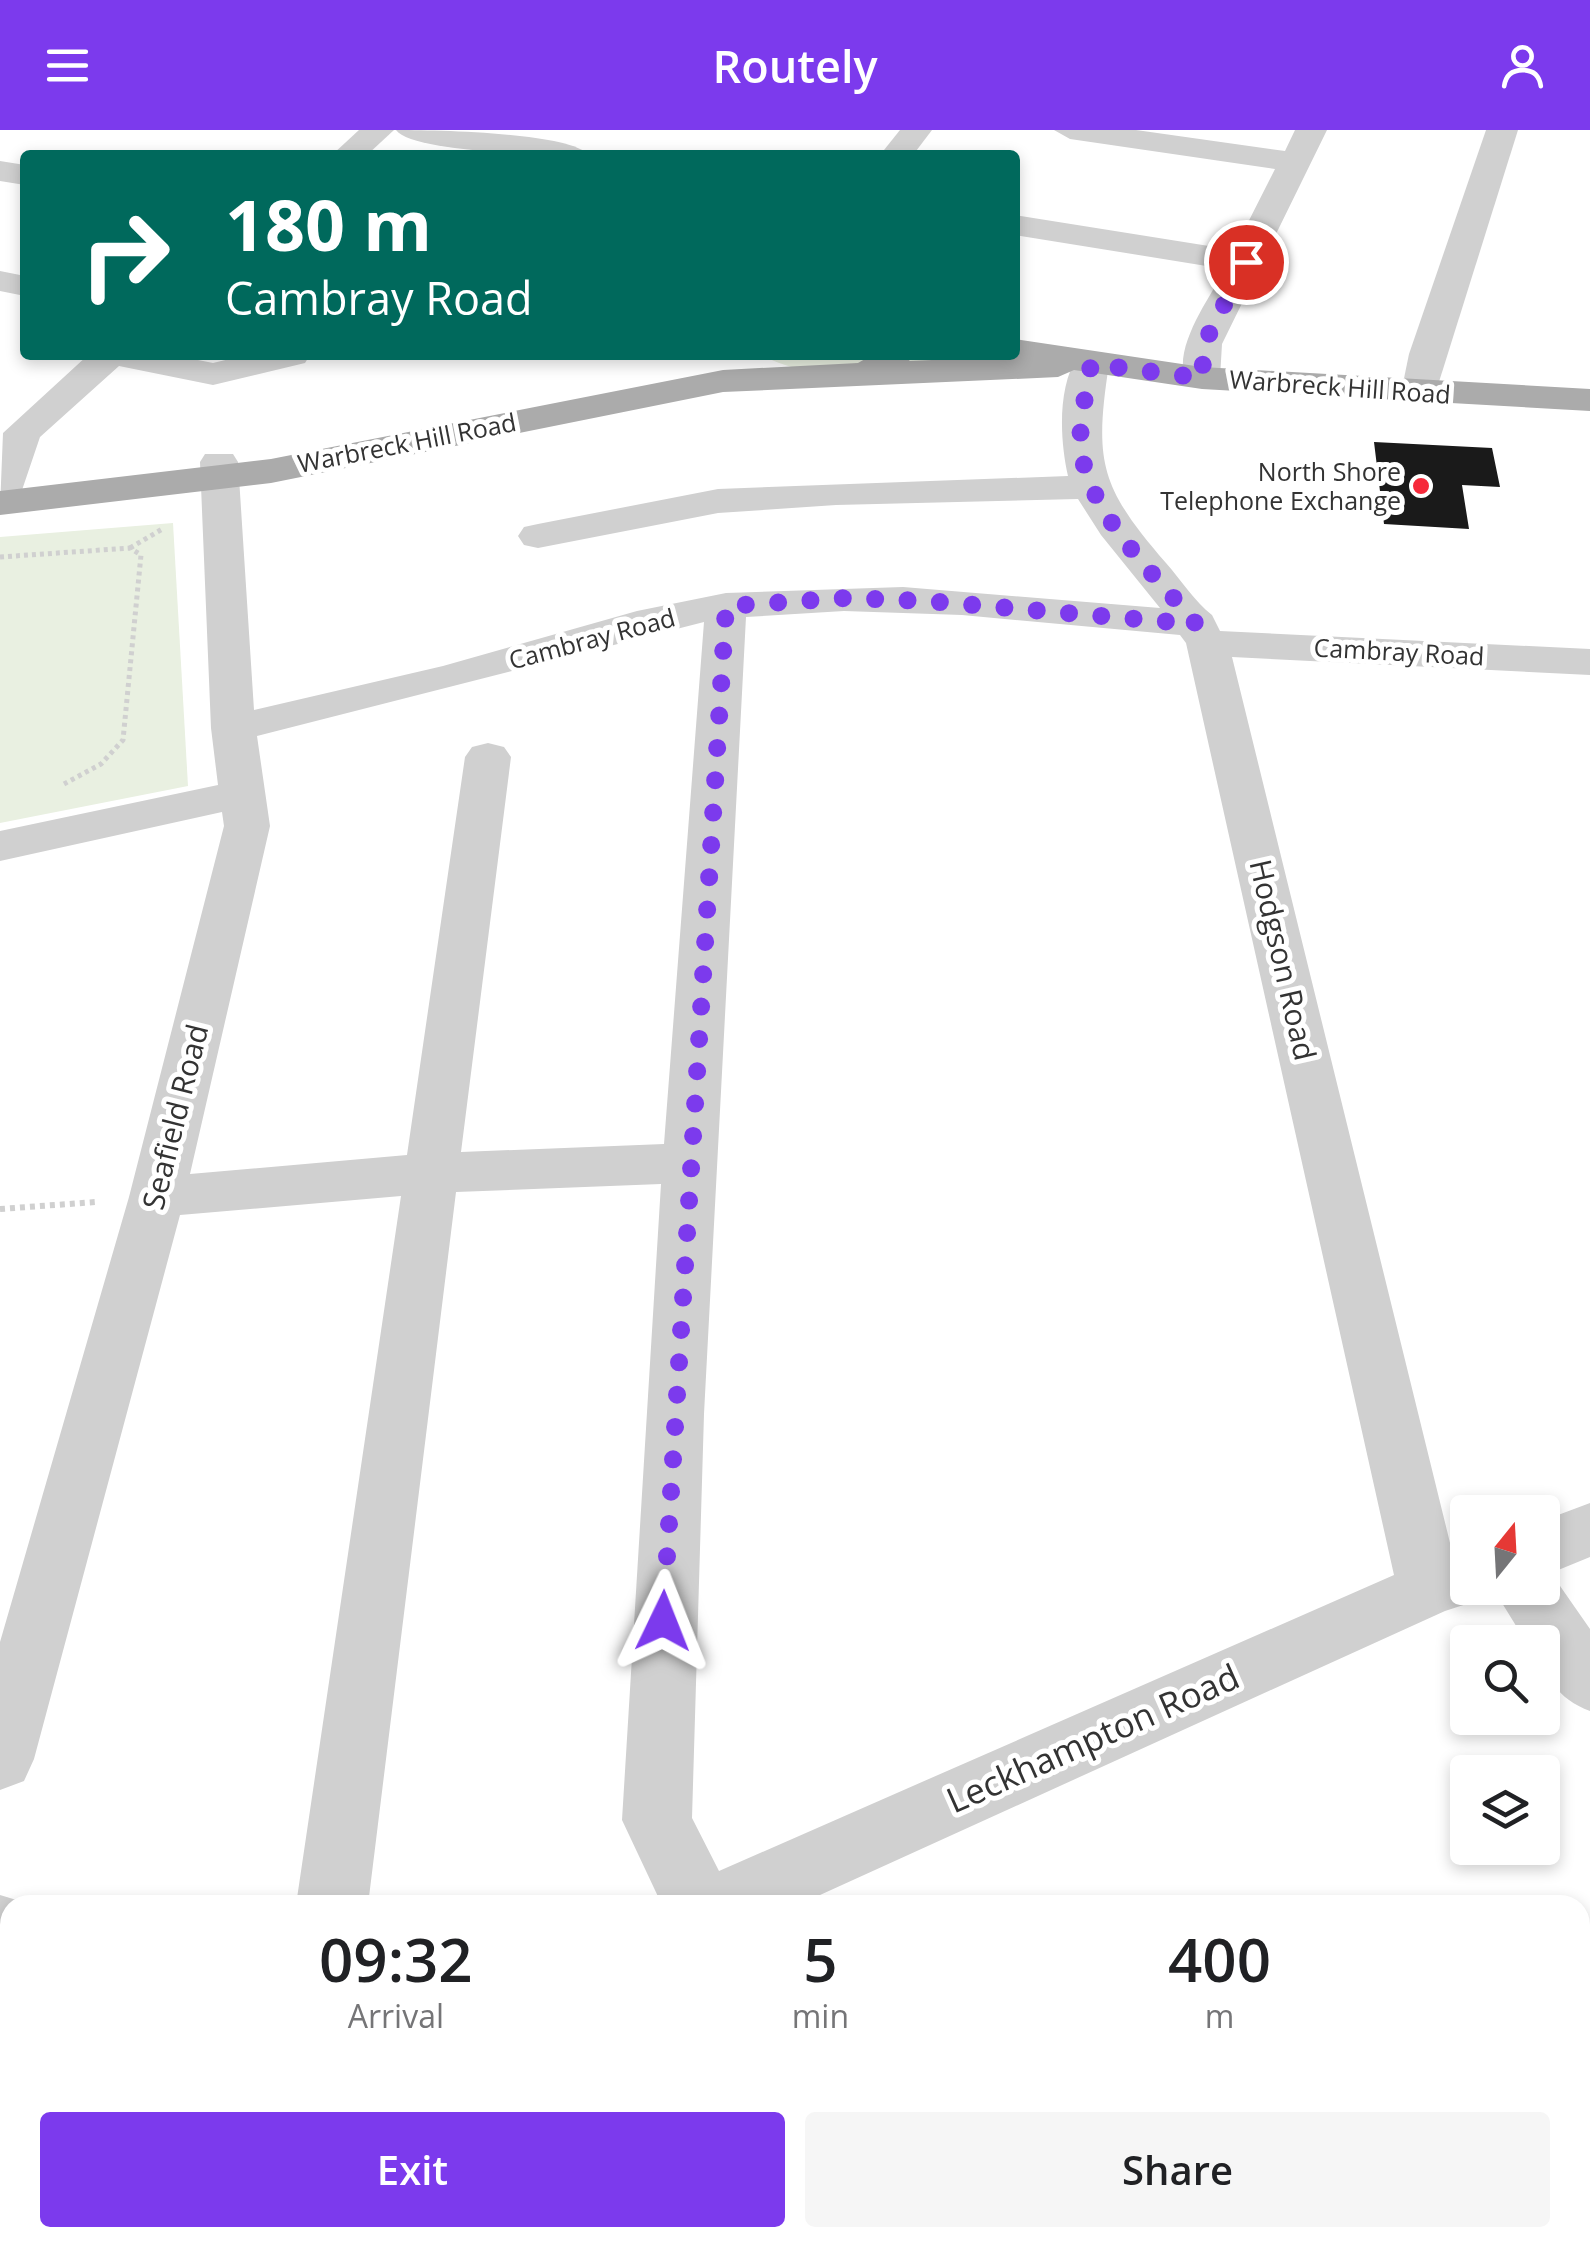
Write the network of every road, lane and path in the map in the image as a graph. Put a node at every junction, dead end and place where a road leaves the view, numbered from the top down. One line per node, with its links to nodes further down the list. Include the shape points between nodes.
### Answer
1 (378, 130): 7 (street)
2 (412, 130): 8 (street)
3 (916, 130): 9 (street)
4 (1070, 130): 10 (street)
5 (1311, 130): 10 (street)
6 (1502, 130): 24 (street)
7 (354, 150)
8 (540, 150)
9 (900, 150)
10 (1294, 162): 12 (street)
11 (1020, 225): 12 (street)
12 (1246, 262): 23 (street, via 1204,344)
13 (1020, 351): 20 (main road, Warbreck Hill Road)
14 (104, 360): 27 (street)
15 (143, 360): 16 (street, via 213,374)
16 (271, 360)
17 (725, 360): 28 (main road, Warbreck Hill Road)
18 (771, 360): 21 (main road, Warbreck Hill Road)
19 (888, 360): 22 (main road, Warbreck Hill Road)
20 (1091, 364): 22 (main road, Warbreck Hill Road); 23 (main road, Warbreck Hill Road); 29 (street, Hodgson Road, via 1081,449)
21 (813, 374): 22 (main road, Warbreck Hill Road); 28 (main road, Warbreck Hill Road, via 723,381)
22 (858, 374)
23 (1202, 378): 24 (main road, Warbreck Hill Road)
24 (1420, 394): 25 (main road, Warbreck Hill Road)
25 (1590, 400)
26 (0, 406): 27 (street)
27 (41, 414): 30 (street, via 22,433)
28 (220, 470): 30 (main road, Warbreck Hill Road); 38 (street, Seafield Road)
29 (1092, 487): 32 (street, via 718,501); 36 (street, Hodgson Road)
30 (1, 493)
31 (173, 523): 33 (path)
32 (538, 536)
33 (130, 548): 34 (path); 40 (path, via 141,555 123,740 102,764)
34 (0, 557)
35 (726, 606): 36 (street, Cambray Road, via 845,598 927,601); 38 (street, Cambray Road); 44 (street)
36 (1202, 634): 37 (street, Cambray Road); 50 (street, Hodgson Road)
37 (1590, 662)
38 (232, 728): 41 (street, Seafield Road)
39 (488, 757): 45 (street)
40 (54, 789)
41 (240, 794): 42 (street); 46 (street, Seafield Road, via 247,826)
42 (9, 844): 43 (street)
43 (0, 890)
44 (688, 1164): 45 (street); 55 (street, via 657,1820)
45 (433, 1173): 46 (street); 54 (street)
46 (157, 1197): 47 (path); 53 (street, Seafield Road)
47 (0, 1209)
48 (1590, 1530): 49 (street)
49 (1560, 1542)
50 (1448, 1583): 56 (street, Leckhampton Road)
51 (1537, 1605): 52 (street)
52 (1590, 1682)
53 (0, 1758)
54 (333, 1895)
55 (694, 1895)
56 (744, 1895)

